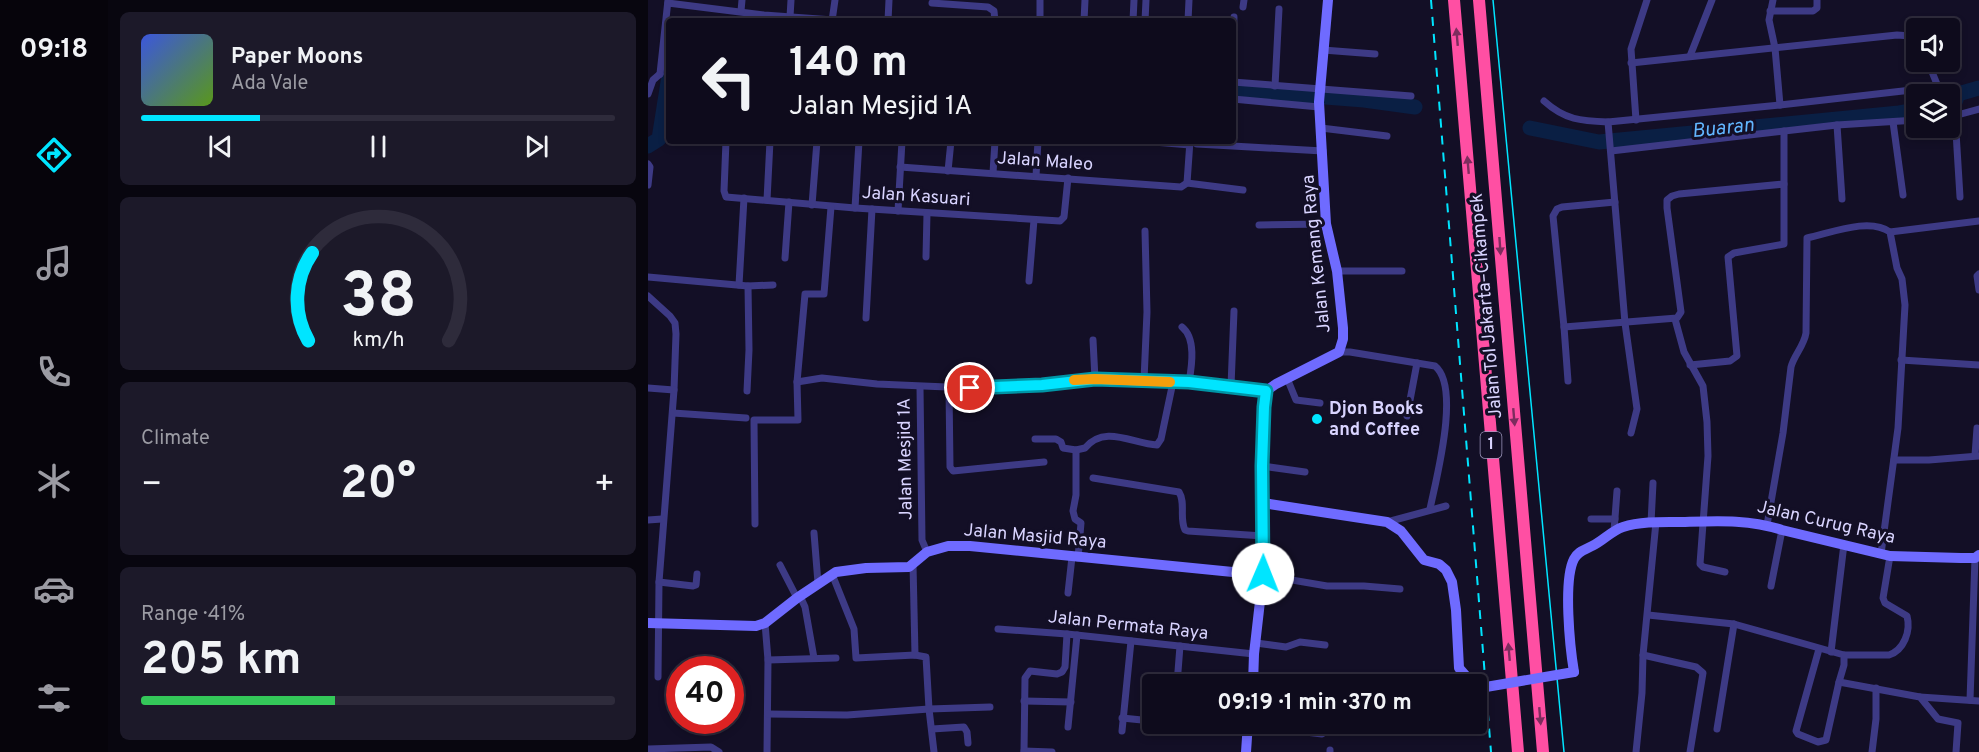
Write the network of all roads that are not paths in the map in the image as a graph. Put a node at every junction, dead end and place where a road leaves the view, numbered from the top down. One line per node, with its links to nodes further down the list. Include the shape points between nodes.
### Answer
1 (742, 0): 21 (street)
2 (791, 0): 23 (street)
3 (835, 0): 26 (street)
4 (889, 0): 27 (street)
5 (1040, 0): 29 (street)
6 (1085, 0): 30 (street)
7 (1134, 0): 31 (street)
8 (1146, 0): 32 (street)
9 (1189, 0): 33 (street)
10 (1328, 0): 37 (street, Jalan Kemang Raya)
11 (1454, 0): 241 (highway, Jalan Tol Jakarta–Cikampek / 1, one-way to 11)
12 (1479, 0): 242 (highway, Jalan Tol Jakarta–Cikampek / 1, one-way to 242)
13 (1647, 0): 40 (street, via 1634,38)
14 (1712, 0): 39 (street)
15 (1773, 0): 22 (street)
16 (1817, 0): 22 (street, via 1813,11)
17 (668, 1): 18 (street); 24 (street)
18 (696, 2): 21 (street)
19 (932, 3): 28 (street, via 988,7 994,11)
20 (1279, 9): 43 (street)
21 (741, 11): 23 (street)
22 (1770, 11): 35 (street)
23 (790, 17): 25 (street)
24 (667, 18)
25 (801, 18)
26 (833, 18)
27 (888, 18)
28 (995, 18)
29 (1040, 18)
30 (1084, 18)
31 (1133, 18)
32 (1145, 18)
33 (1188, 18)
34 (1906, 36): 35 (street)
35 (1775, 48): 39 (street); 50 (street)
36 (666, 50): 41 (street)
37 (1323, 50): 38 (street); 47 (street, Jalan Kemang Raya)
38 (1374, 54)
39 (1690, 56): 40 (street)
40 (1631, 63): 53 (street)
41 (665, 75): 45 (street, via 653,80)
42 (1236, 82): 43 (street)
43 (1275, 86): 47 (street)
44 (1906, 91): 50 (street)
45 (648, 94)
46 (1411, 96): 47 (street)
47 (1319, 97): 48 (street); 58 (street, Jalan Kemang Raya)
48 (1236, 99)
49 (1544, 101): 56 (street, via 1564,115)
50 (1780, 105): 53 (street)
51 (1979, 109): 52 (street)
52 (1960, 115)
53 (1635, 120): 56 (street)
54 (1906, 121): 55 (street)
55 (1893, 123): 57 (street); 84 (street)
56 (1608, 125): 72 (street)
57 (1836, 125): 59 (street); 87 (street)
58 (1321, 128): 60 (street); 73 (street, Jalan Kemang Raya)
59 (1785, 131): 72 (street); 81 (street)
60 (1387, 136)
61 (1954, 138): 85 (street)
62 (726, 144): 86 (street, Jalan Kasuari, via 724,191 726,196)
63 (770, 144): 88 (street)
64 (817, 144): 91 (street)
65 (859, 144): 93 (street)
66 (902, 144): 75 (street)
67 (951, 144): 76 (street)
68 (995, 144): 77 (street)
69 (1038, 144): 78 (street)
70 (1192, 144): 80 (street)
71 (1207, 144): 73 (street)
72 (1611, 148): 90 (street)
73 (1323, 152): 99 (street, Jalan Kemang Raya)
74 (648, 164): 82 (street)
75 (900, 167): 76 (street, Jalan Maleo); 95 (street)
76 (948, 171): 77 (street, Jalan Maleo)
77 (993, 173): 78 (street, Jalan Maleo)
78 (1036, 176): 79 (street, Jalan Maleo)
79 (1068, 178): 80 (street, Jalan Maleo, via 1181,187); 97 (street, Jalan Kasuari, via 1063,219)
80 (1187, 183): 83 (street, Jalan Maleo)
81 (1784, 184): 117 (street, via 1679,194 1667,200 1681,312); 125 (street, via 1784,244 1728,256 1737,356 1730,361)
82 (648, 185)
83 (1243, 190)
84 (1903, 195)
85 (1960, 196)
86 (744, 198): 88 (street, Jalan Kasuari); 110 (street)
87 (1842, 199)
88 (767, 200): 89 (street, Jalan Kasuari)
89 (789, 202): 91 (street, Jalan Kasuari); 104 (street)
90 (1615, 202): 118 (street); 120 (street, via 1562,207 1553,216)
91 (812, 205): 92 (street, Jalan Kasuari)
92 (831, 207): 93 (street, Jalan Kasuari); 131 (street, via 824,294 805,294)
93 (855, 208): 94 (street, Jalan Kasuari)
94 (872, 209): 95 (street, Jalan Kasuari); 116 (street)
95 (898, 211): 96 (street, Jalan Kasuari)
96 (927, 213): 97 (street, Jalan Kasuari); 103 (street)
97 (1034, 220): 109 (street)
98 (1979, 221): 102 (street)
99 (1326, 224): 100 (street); 105 (street, Jalan Kemang Raya)
100 (1260, 225)
101 (1145, 231): 129 (street)
102 (1890, 232): 123 (street, via 1905,293); 168 (street, via 1872,225 1808,238 1806,333 1791,367)
103 (926, 257)
104 (785, 258)
105 (1337, 271): 106 (street); 122 (street, Jalan Kemang Raya, via 1343,334)
106 (1402, 271)
107 (1979, 274): 113 (street)
108 (648, 278): 110 (street)
109 (1029, 281)
110 (739, 285): 112 (street)
111 (773, 285): 112 (street)
112 (748, 286): 139 (street)
113 (1979, 290)
114 (648, 296): 138 (street, via 675,323)
115 (1234, 311): 134 (street)
116 (866, 318)
117 (1675, 320): 118 (street); 125 (street)
118 (1625, 323): 120 (street); 146 (street, via 1636,409)
119 (1182, 327): 133 (street, via 1191,340)
120 (1564, 327): 130 (street)
121 (1093, 340): 128 (street)
122 (1339, 352): 124 (street); 127 (street, Jalan Kemang Raya)
123 (1901, 360): 126 (street); 150 (street)
124 (1417, 363): 143 (street); 159 (street, via 1435,366 1445,384 1447,422)
125 (1690, 365): 165 (street, via 1703,386 1707,422)
126 (1979, 365)
127 (1287, 378): 140 (street, Jalan Kemang Raya); 141 (street, via 1296,400)
128 (1095, 379): 129 (street, Jalan Mesjid 1A); 137 (street, Jalan Mesjid 1A)
129 (1144, 380): 132 (street, Jalan Mesjid 1A)
130 (1568, 381)
131 (797, 382): 135 (street, via 822,378); 167 (street, via 798,420 754,420)
132 (1173, 382): 133 (street, Jalan Mesjid 1A); 148 (street, via 1157,445 1115,435)
133 (1189, 382): 134 (street, Jalan Mesjid 1A)
134 (1231, 386): 140 (street, Jalan Mesjid 1A)
135 (920, 387): 137 (street, Jalan Mesjid 1A); 174 (street, Jalan Mesjid 1A, via 922,540)
136 (648, 388): 138 (street)
137 (948, 388): 151 (street, via 951,469)
138 (674, 390): 142 (street)
139 (747, 391)
140 (1266, 391): 152 (street)
141 (1320, 403)
142 (673, 413): 144 (street); 160 (street)
143 (1407, 416)
144 (746, 418)
145 (1977, 428): 149 (street)
146 (1631, 433)
147 (1035, 439): 148 (street, via 1056,439 1063,448)
148 (1076, 450): 177 (street, via 1073,511 1081,523)
149 (1977, 455): 150 (street)
150 (1894, 460): 175 (street)
151 (1044, 462)
152 (1262, 466): 153 (street); 157 (street)
153 (1305, 472)
154 (1093, 478): 172 (street, via 1179,492 1185,530)
155 (1653, 483): 166 (street)
156 (1617, 491): 162 (street)
157 (1263, 503): 164 (street); 172 (street)
158 (1446, 506): 159 (street)
159 (1430, 509): 164 (street)
160 (662, 519): 163 (street); 184 (street)
161 (1591, 519): 162 (street)
162 (1615, 519): 170 (street)
163 (648, 520)
164 (1387, 522): 212 (street, via 1401,531 1424,560 1446,570 1452,582 1457,655)
165 (1703, 522): 166 (street, Jalan Curug Raya); 168 (street, Jalan Curug Raya); 180 (street, via 1700,564)
166 (1654, 523): 170 (street, Jalan Curug Raya); 190 (street)
167 (755, 524)
168 (1767, 525): 169 (street, Jalan Curug Raya)
169 (1782, 530): 173 (street, Jalan Curug Raya); 186 (street)
170 (1614, 531): 215 (street, Jalan Curug Raya, bridge, via 1582,549 1574,559 1568,638 1574,672)
171 (814, 533): 185 (street)
172 (1263, 537): 183 (street)
173 (1844, 544): 175 (street, Jalan Curug Raya); 203 (street)
174 (927, 552): 177 (street, Jalan Masjid Raya, via 948,546 970,546); 178 (street)
175 (1886, 555): 176 (street, Jalan Curug Raya); 206 (street, via 1883,598 1907,616 1903,643 1889,655)
176 (1977, 557): 195 (street)
177 (1075, 558): 183 (street, Jalan Masjid Raya); 188 (street)
178 (914, 564): 182 (street); 204 (street)
179 (780, 565): 189 (street)
180 (1725, 572)
181 (697, 574): 184 (street, via 693,586)
182 (832, 574): 185 (street); 204 (street, via 854,629 856,658)
183 (1263, 574): 187 (street, via 1327,586); 201 (street)
184 (658, 582): 191 (street)
185 (818, 583): 189 (street)
186 (1771, 586)
187 (1400, 589)
188 (1068, 593)
189 (799, 597): 192 (street); 207 (street, via 805,607)
190 (1648, 615): 193 (street); 205 (street)
191 (653, 623): 192 (street, via 745,627); 213 (street)
192 (765, 623): 209 (street)
193 (1734, 624): 202 (street); 229 (street)
194 (998, 629): 196 (street, Jalan Permata Raya)
195 (1976, 632): 218 (street)
196 (1067, 634): 197 (street, Jalan Permata Raya); 219 (street, via 1062,672 1027,674)
197 (1077, 635): 198 (street, Jalan Permata Raya); 221 (street)
198 (1131, 641): 200 (street, Jalan Permata Raya); 225 (street)
199 (1325, 645): 201 (street, Jalan Permata Raya, via 1300,642 1286,647)
200 (1180, 646): 201 (street, Jalan Permata Raya); 210 (street)
201 (1255, 648): 211 (street)
202 (1819, 649): 203 (street); 214 (street, via 1798,734 1818,742 1826,740)
203 (1831, 652): 206 (street)
204 (915, 655): 223 (street, via 927,660)
205 (1643, 655): 243 (street); 244 (street, via 1696,667 1703,673)
206 (1844, 655): 214 (street)
207 (814, 658): 208 (street); 209 (street)
208 (836, 658)
209 (768, 660): 224 (street)
210 (1178, 674)
211 (1254, 674)
212 (1463, 674)
213 (658, 677)
214 (1839, 682): 216 (street)
215 (1487, 687)
216 (1876, 688): 217 (street); 245 (street)
217 (1920, 697): 218 (street); 246 (street, via 1938,720 1958,723)
218 (1970, 700): 220 (street)
219 (1024, 701): 221 (street); 235 (street)
220 (1979, 701)
221 (1071, 702): 227 (street)
222 (990, 707): 223 (street)
223 (929, 709): 224 (street, via 847,715); 228 (street)
224 (768, 714): 237 (street)
225 (1122, 718): 226 (street); 230 (street)
226 (1142, 720)
227 (1068, 727)
228 (932, 729): 232 (street, via 964,727); 238 (street)
229 (1717, 729)
230 (1122, 731)
231 (1247, 734): 240 (street)
232 (968, 743)
233 (648, 749): 234 (street)
234 (681, 751): 236 (street, via 711,747)
235 (1024, 751): 239 (street)
236 (719, 752)
237 (767, 752)
238 (934, 752)
239 (1052, 752)
240 (1246, 752)
241 (1518, 752)
242 (1543, 752)
243 (1636, 752)
244 (1690, 752)
245 (1872, 752)
246 (1956, 752)

